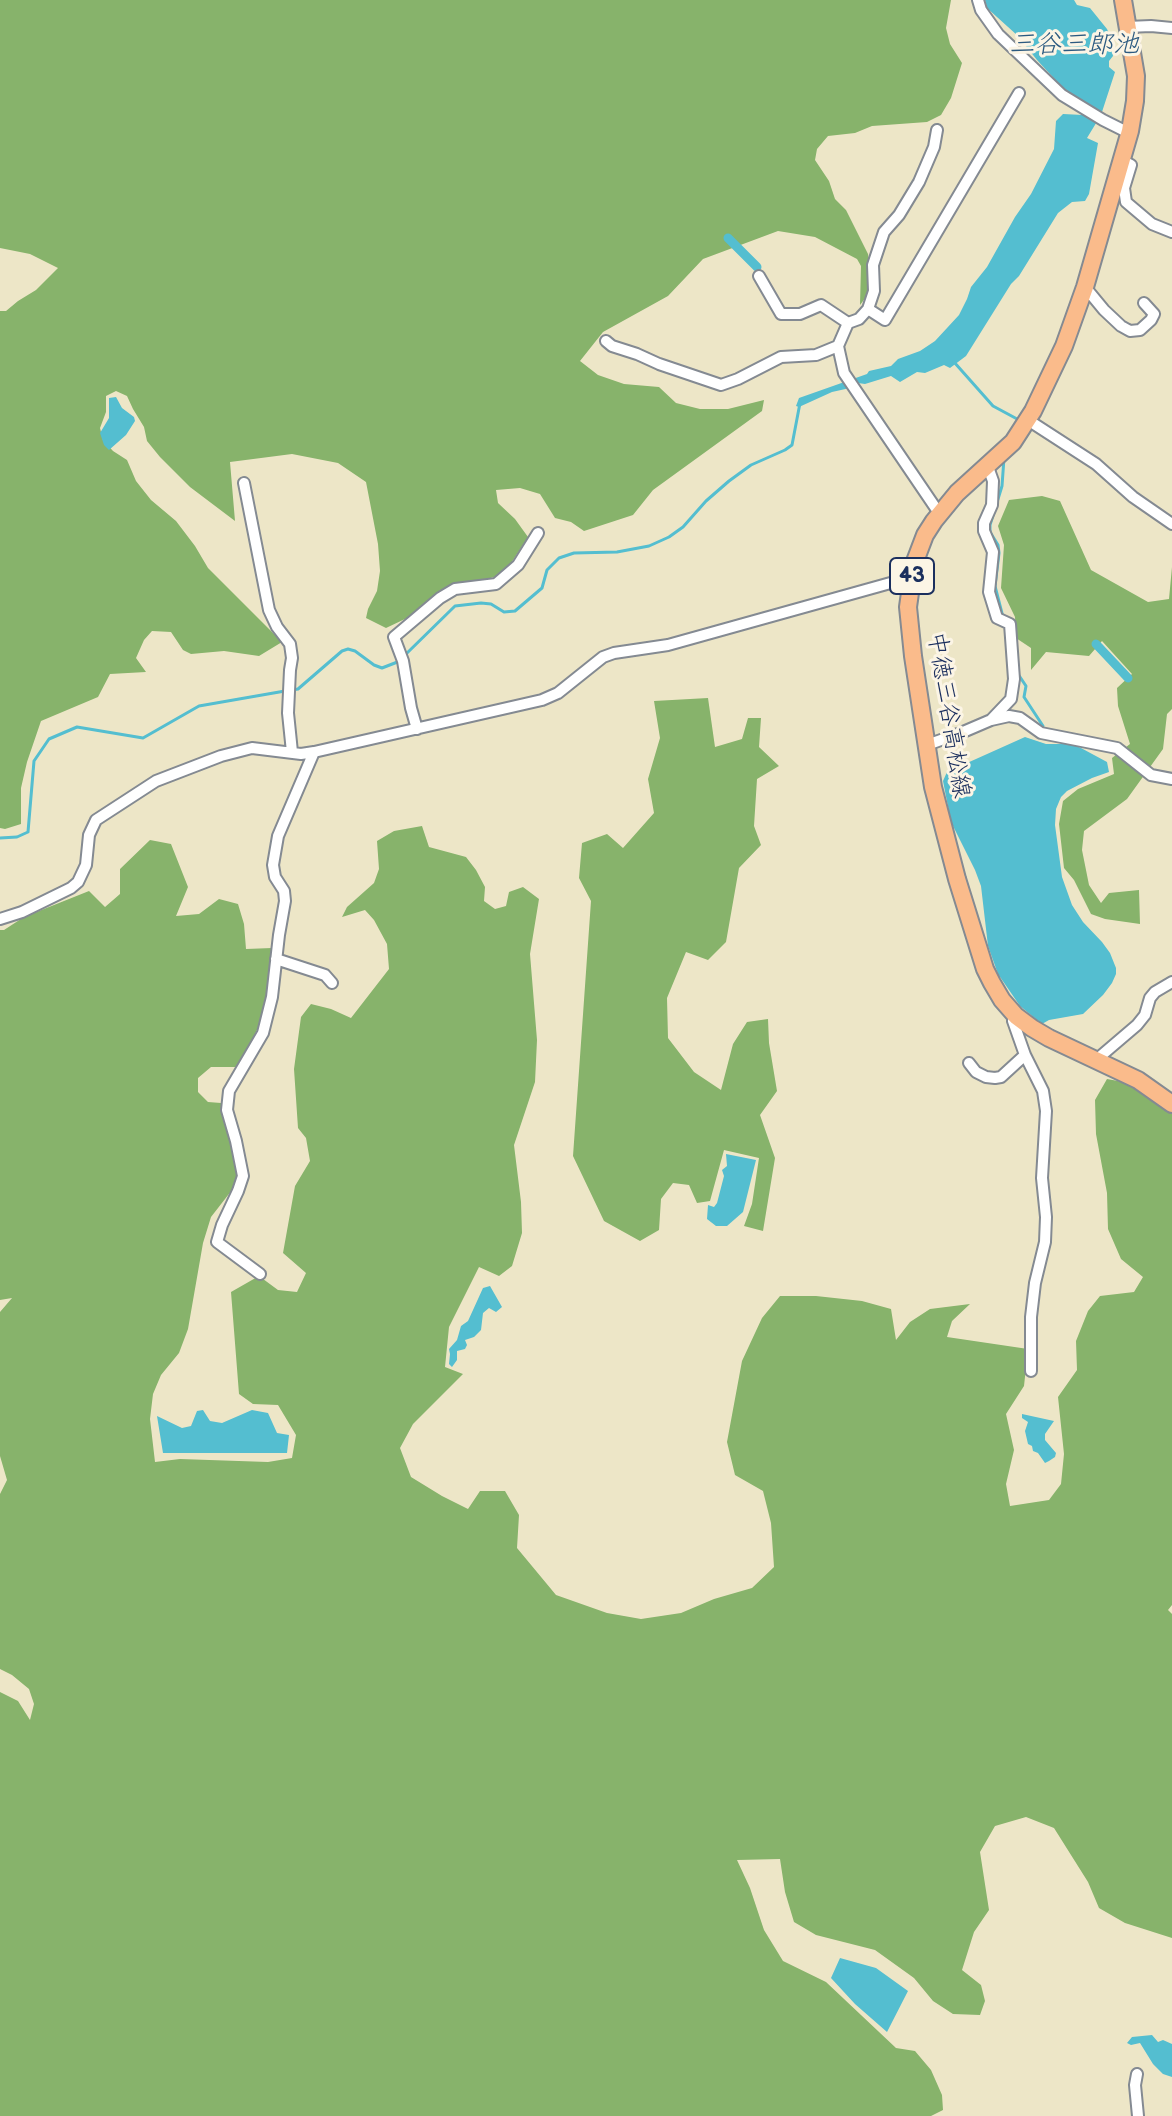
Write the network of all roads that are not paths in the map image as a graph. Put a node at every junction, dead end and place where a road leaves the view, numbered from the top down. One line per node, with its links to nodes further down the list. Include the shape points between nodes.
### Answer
1 (978, 0): 7 (street, via 998,34 1062,95)
2 (1123, 0): 3 (main road, 中徳三谷高松線 / 43)
3 (1127, 27): 4 (street); 7 (main road, 中徳三谷高松線 / 43, via 1136,88)
4 (1172, 28)
5 (1019, 93): 13 (street, via 885,320)
6 (937, 130): 13 (street, via 919,182 884,232 873,265)
7 (1130, 131): 8 (main road, 中徳三谷高松線 / 43)
8 (1121, 160): 9 (street, via 1131,165 1126,202 1152,224); 11 (main road, 中徳三谷高松線 / 43)
9 (1172, 232)
10 (759, 276): 14 (street, via 781,314 800,314 821,305)
11 (1085, 287): 12 (street, via 1130,331 1151,320 1154,314); 17 (main road, 中徳三谷高松線 / 43)
12 (1144, 303)
13 (868, 309): 14 (street)
14 (848, 323): 16 (street)
15 (606, 341): 16 (street, via 721,385 781,357 816,355)
16 (838, 346): 20 (street, via 844,373)
17 (1028, 420): 18 (main road, 中徳三谷高松線 / 43); 21 (street, via 1096,464)
18 (988, 467): 20 (main road, 中徳三谷高松線 / 43); 24 (street, via 993,481 992,505 984,523 993,552 989,592 997,618 1010,624 1014,679 1011,699)
19 (244, 483): 27 (street, via 269,610 290,644)
20 (939, 513): 23 (main road, 中徳三谷高松線 / 43, via 919,550)
21 (1172, 524)
22 (538, 533): 25 (street, via 518,565 496,584 455,589 394,637)
23 (912, 577): 25 (street, via 668,645 614,653 542,700); 26 (main road, 中徳三谷高松線 / 43, via 910,633)
24 (991, 720): 26 (street); 29 (street, via 1020,718 1041,733 1117,748 1151,775)
25 (417, 729): 28 (street)
26 (927, 745): 34 (main road, 中徳三谷高松線 / 43, via 940,818 973,934 992,983)
27 (292, 752): 28 (street); 30 (street, via 238,750 156,781 96,820 78,882)
28 (314, 752): 31 (street, via 278,836 273,865 285,901)
29 (1172, 779)
30 (0, 919)
31 (276, 959): 33 (street, via 325,975); 39 (street, via 263,1033 229,1091 227,1110 243,1176 217,1242)
32 (1172, 982): 36 (street, via 1155,992 1137,1025)
33 (332, 983)
34 (1016, 1016): 35 (street, via 1013,1021); 36 (main road, 中徳三谷高松線 / 43)
35 (1025, 1055): 37 (street, via 995,1078 976,1072); 40 (street, via 1043,1091 1046,1111 1045,1242 1031,1317)
36 (1096, 1060): 38 (main road, 中徳三谷高松線 / 43)
37 (969, 1063)
38 (1172, 1104)
39 (260, 1274)
40 (1031, 1371)
41 (1137, 2074): 42 (street)
42 (1138, 2116)

